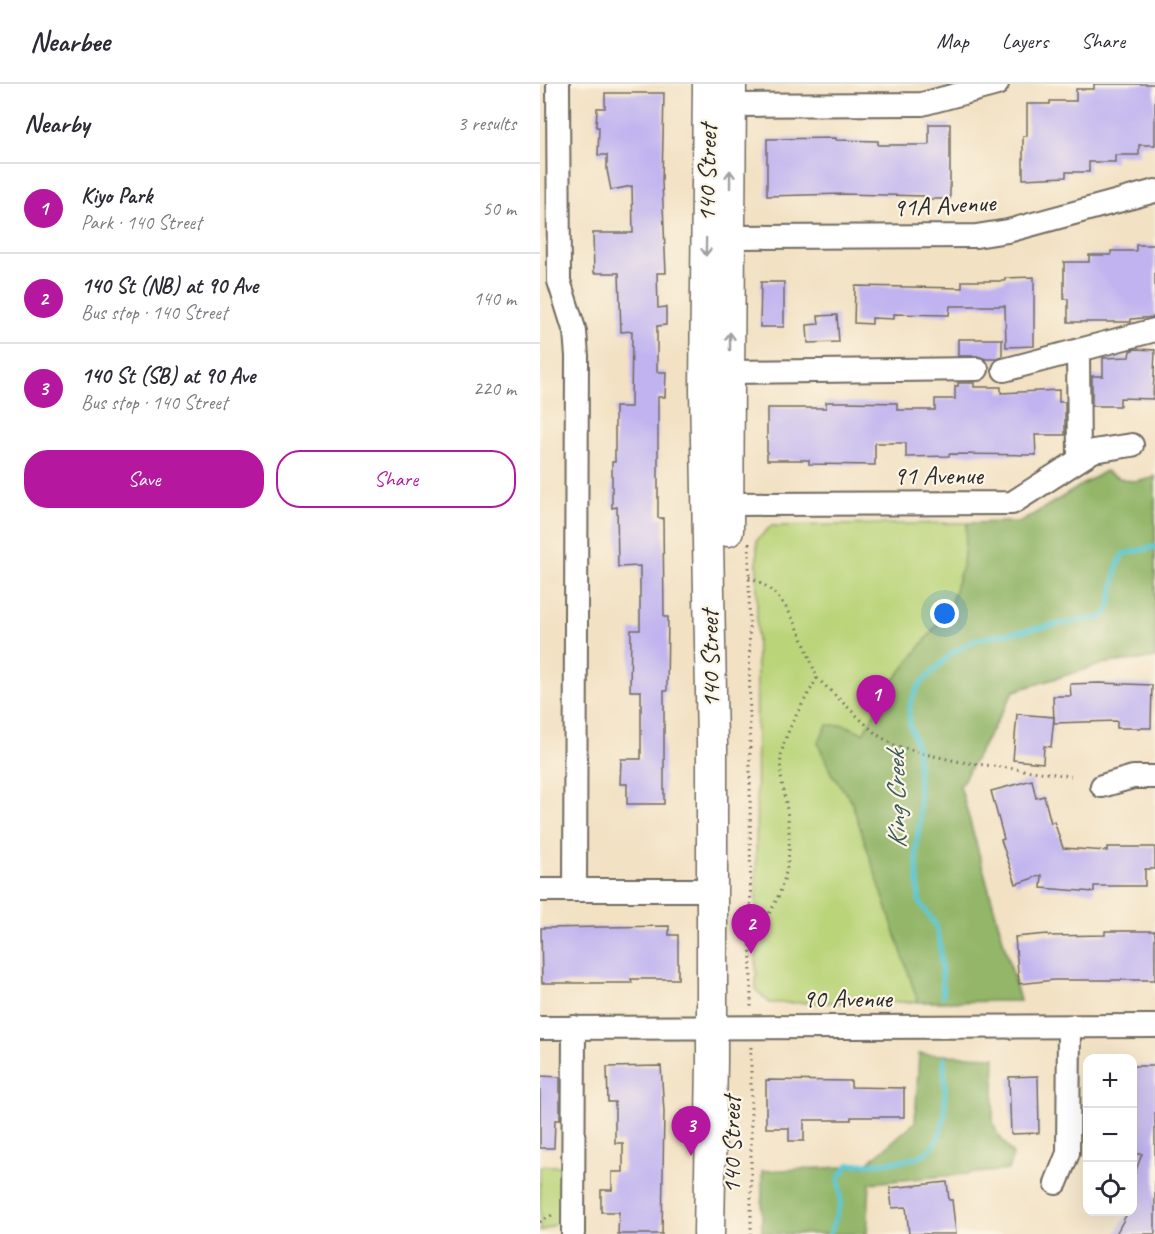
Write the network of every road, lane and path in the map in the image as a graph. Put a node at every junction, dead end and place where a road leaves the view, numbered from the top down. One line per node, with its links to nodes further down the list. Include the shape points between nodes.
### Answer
1 (558, 84): 23 (street, via 559,281 575,332 577,356)
2 (708, 84): 12 (main road, 140 Street, one-way to 12)
3 (997, 84): 4 (street, via 922,104)
4 (731, 94): 6 (main road, 140 Street, one-way to 4)
5 (1155, 191): 6 (street, 91A Avenue, via 976,236)
6 (730, 237): 11 (main road, 140 Street, one-way to 6)
7 (1155, 330): 8 (street)
8 (1078, 351): 10 (street); 14 (street)
9 (977, 369): 11 (street)
10 (1004, 370)
11 (729, 372): 15 (main road, 140 Street)
12 (705, 389): 15 (main road, via 715,412 716,495 719,502); 24 (main road, 140 Street)
13 (1132, 445): 14 (street, 91 Avenue, via 1093,451)
14 (1078, 459): 15 (street, 91 Avenue, via 1012,503)
15 (728, 504): 26 (main road, 140 Street)
16 (748, 542): 17 (path)
17 (749, 577): 18 (path, via 766,586 788,610); 25 (path)
18 (817, 678): 19 (path, via 876,734 894,745 961,762); 25 (path, via 788,731 781,755 790,837 787,868 778,898 766,919)
19 (1071, 776)
20 (1155, 777): 21 (street, via 1133,777)
21 (1102, 786)
22 (540, 890): 23 (street)
23 (575, 890): 24 (street)
24 (712, 890): 26 (main road, 140 Street)
25 (750, 925): 26 (path)
26 (731, 1020): 28 (street, 90 Avenue); 30 (street, 90 Avenue); 34 (main road, 140 Street); 35 (main road, 140 Street)
27 (1155, 1026): 28 (street, 90 Avenue)
28 (1069, 1027): 32 (street, via 1068,1153)
29 (540, 1028): 30 (street, 90 Avenue)
30 (574, 1028): 33 (street)
31 (751, 1049): 36 (path)
32 (1056, 1183)
33 (573, 1234)
34 (710, 1234)
35 (730, 1234)
36 (751, 1234)

